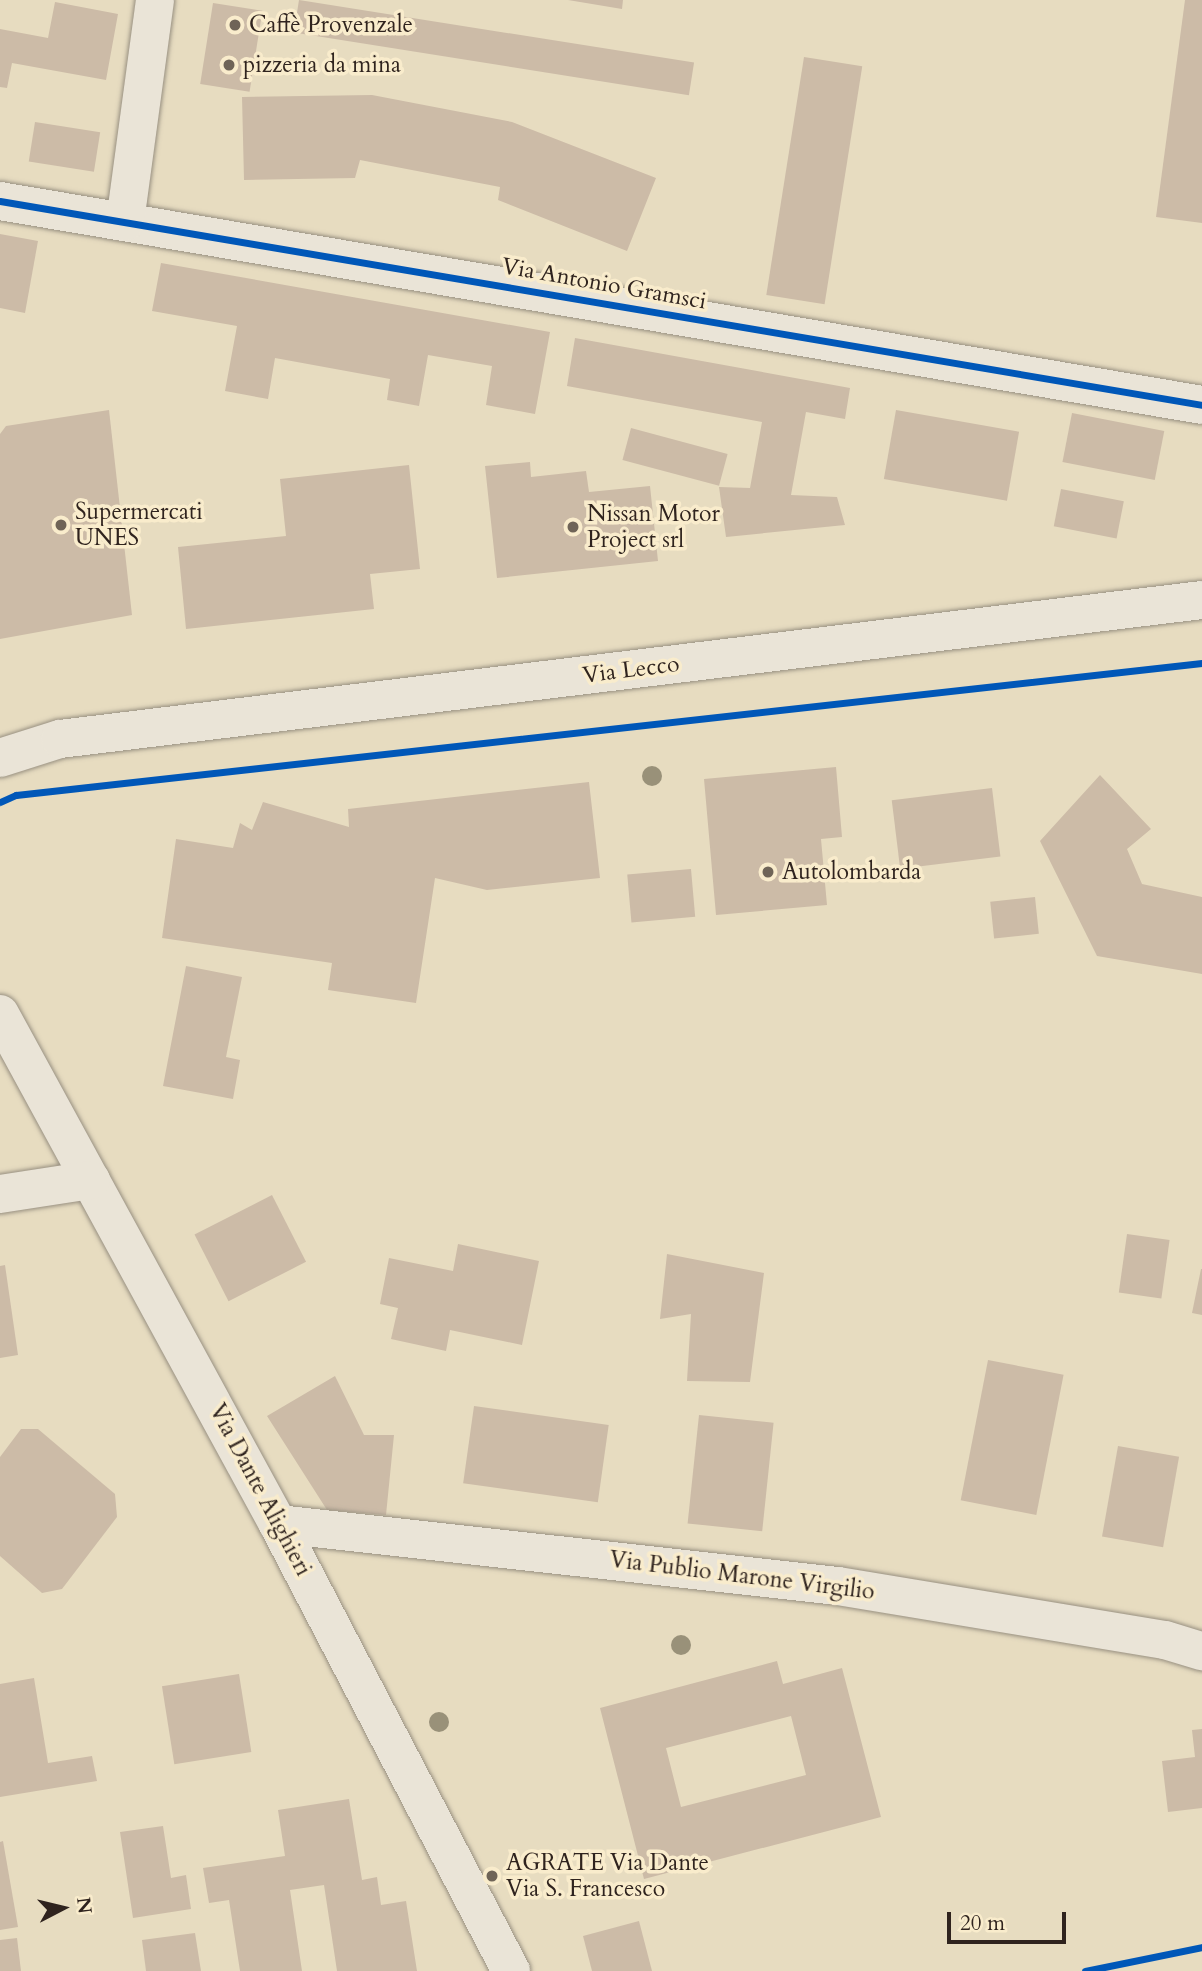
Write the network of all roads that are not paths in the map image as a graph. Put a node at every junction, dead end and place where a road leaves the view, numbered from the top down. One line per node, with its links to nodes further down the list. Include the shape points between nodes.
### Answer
1 (155, 0): 3 (street)
2 (0, 201): 3 (street, Via Antonio Gramsci)
3 (125, 222): 4 (street, Via Antonio Gramsci)
4 (1202, 405)
5 (1202, 600): 7 (street, Via Lecco)
6 (0, 733): 7 (street, Via Lecco)
7 (60, 739): 8 (street, Via Lecco)
8 (0, 758)
9 (0, 1014): 10 (street, Via Dante Alighieri)
10 (91, 1181): 11 (street); 12 (street, Via Dante Alighieri)
11 (0, 1194)
12 (278, 1524): 13 (street, Via Publio Marone Virgilio, via 838,1586 1165,1640); 14 (street, Via Dante Alighieri)
13 (1202, 1651)
14 (511, 1971)

